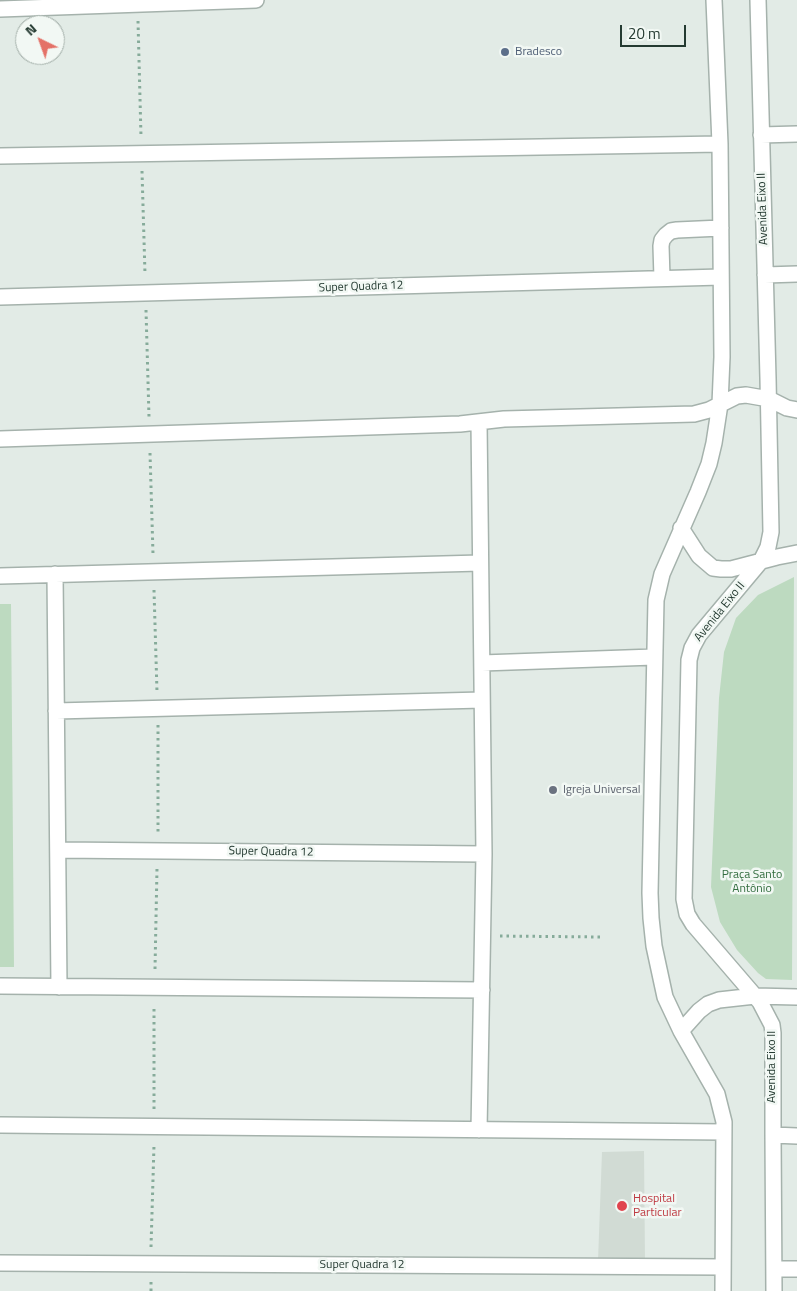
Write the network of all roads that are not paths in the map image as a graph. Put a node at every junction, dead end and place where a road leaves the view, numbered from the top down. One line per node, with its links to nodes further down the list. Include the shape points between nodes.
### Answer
1 (256, 0): 4 (street)
2 (714, 0): 7 (street)
3 (758, 0): 6 (street, Avenida Eixo II)
4 (0, 9)
5 (797, 134): 6 (street)
6 (761, 135): 11 (street, Avenida Eixo II)
7 (720, 144): 8 (street); 9 (street)
8 (0, 156)
9 (721, 228): 12 (street); 13 (street, via 677,230 666,235 661,246)
10 (797, 274): 11 (street)
11 (765, 275): 15 (street, Avenida Eixo II)
12 (721, 277): 13 (street, Super Quadra 12); 16 (street)
13 (662, 278): 14 (street, Super Quadra 12)
14 (0, 296)
15 (769, 399): 16 (street, via 746,395); 17 (street); 22 (street, Avenida Eixo II, via 771,532)
16 (720, 404): 18 (street, via 694,414); 20 (street, via 709,464)
17 (797, 410)
18 (479, 422): 19 (street); 23 (street)
19 (0, 439)
20 (681, 528): 22 (street, via 699,556 712,568 731,569); 26 (street, via 658,588)
21 (797, 553): 22 (street)
22 (761, 561): 35 (street, Avenida Eixo II, via 699,635 689,660 684,900 693,924)
23 (480, 563): 24 (street); 27 (street)
24 (55, 574): 25 (street); 29 (street)
25 (0, 576)
26 (654, 657): 27 (street); 37 (street, via 651,918 661,984)
27 (482, 663): 28 (street)
28 (482, 700): 29 (street); 31 (street)
29 (56, 711): 30 (street)
30 (58, 850): 31 (street, Super Quadra 12); 33 (street)
31 (484, 854): 34 (street)
32 (0, 986): 33 (street)
33 (58, 987): 34 (street)
34 (482, 990): 39 (street)
35 (755, 996): 36 (street); 37 (street, via 708,1004); 41 (street, Avenida Eixo II, via 770,1019 774,1033)
36 (797, 997)
37 (681, 1031): 40 (street, via 716,1094 722,1110)
38 (0, 1125): 39 (street)
39 (480, 1130): 40 (street)
40 (724, 1132): 44 (street)
41 (773, 1135): 42 (street); 45 (street, Avenida Eixo II)
42 (797, 1136)
43 (0, 1263): 44 (street, Super Quadra 12)
44 (723, 1268): 47 (street)
45 (775, 1269): 46 (street); 48 (street, Avenida Eixo II)
46 (797, 1269)
47 (723, 1291)
48 (774, 1291)

